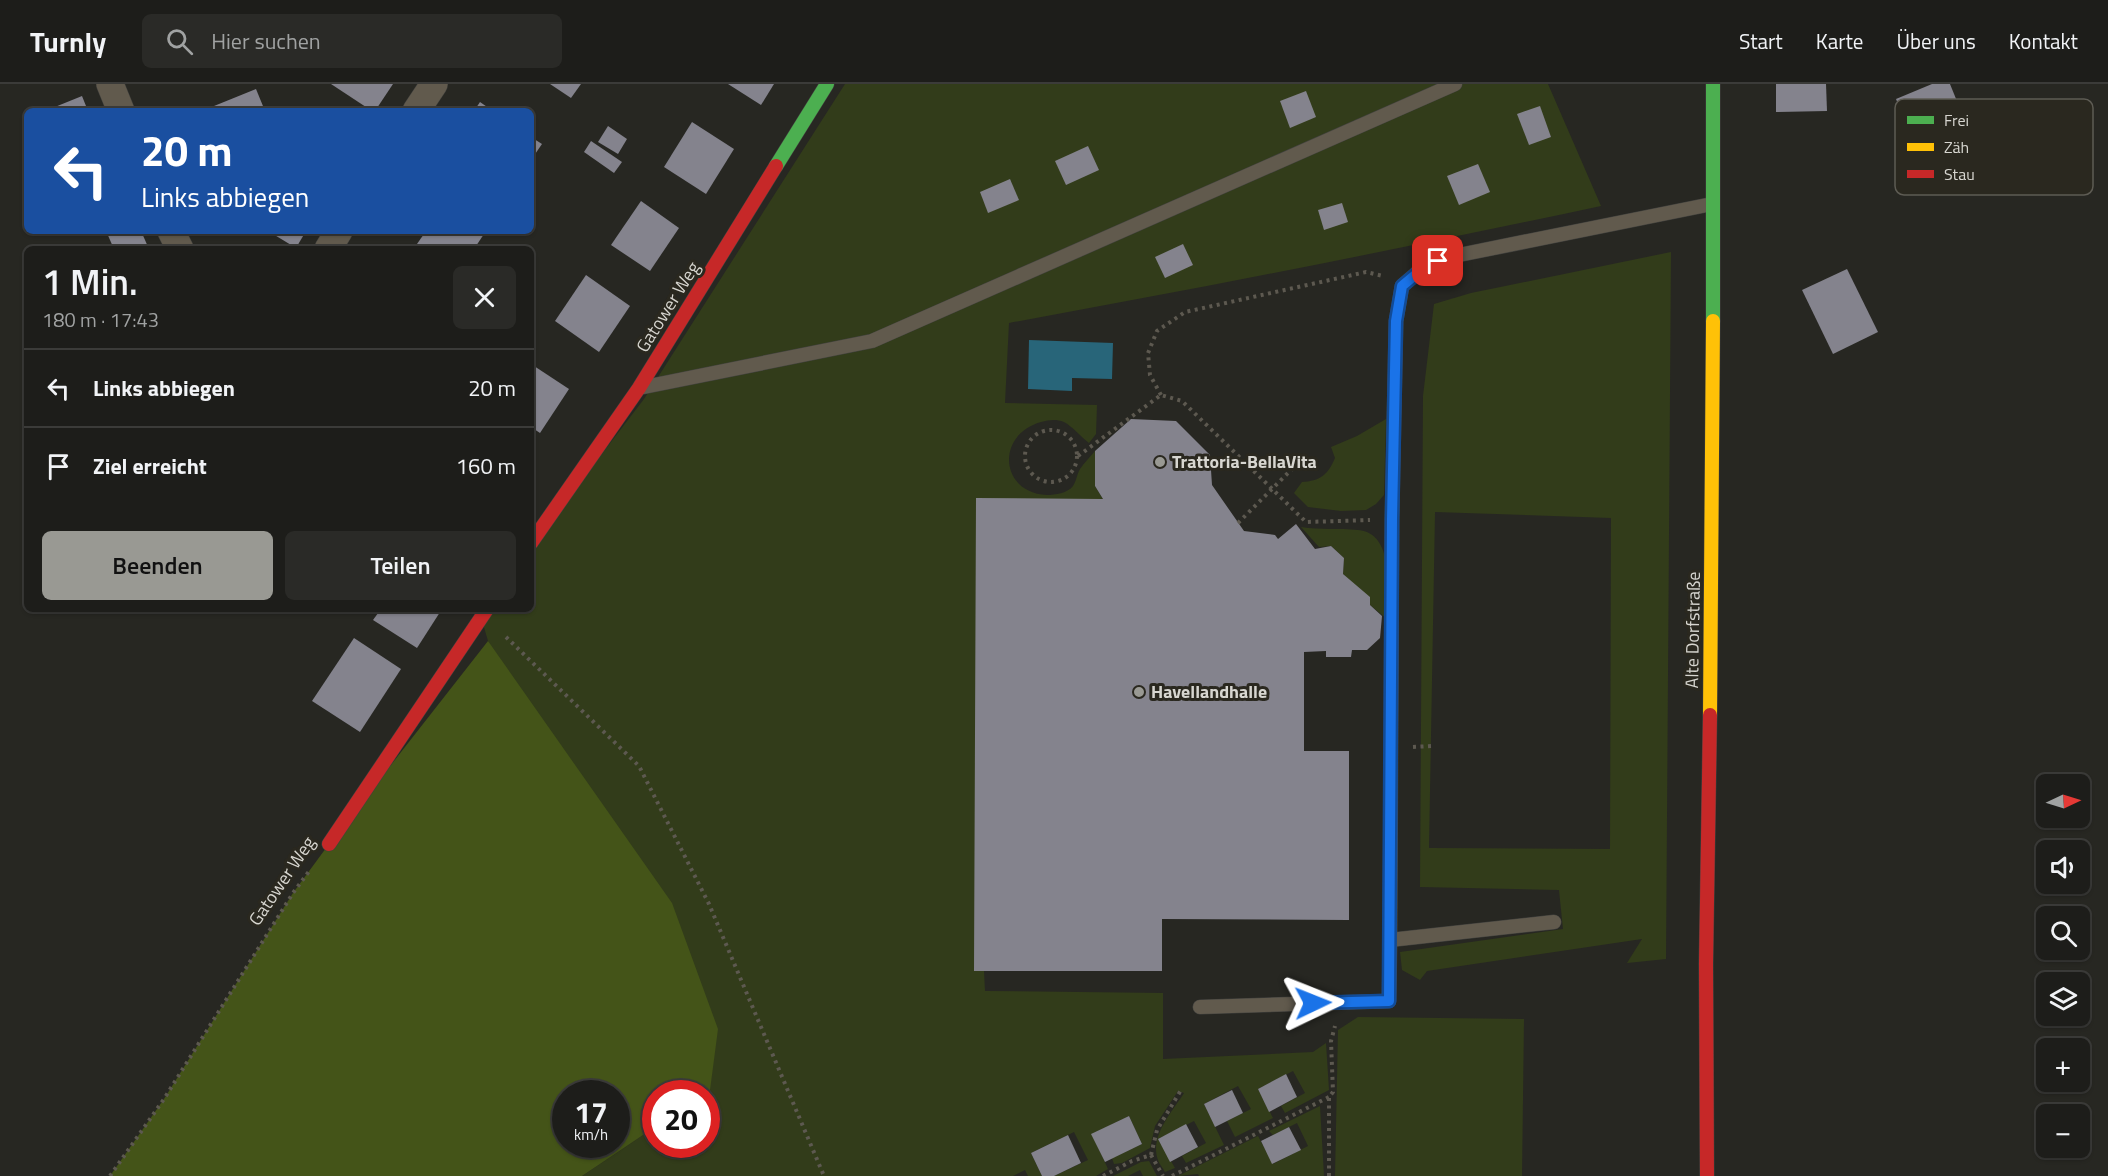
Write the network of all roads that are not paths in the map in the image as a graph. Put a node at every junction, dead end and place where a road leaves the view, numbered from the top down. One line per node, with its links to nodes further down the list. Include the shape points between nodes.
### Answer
1 (110, 84): 6 (street)
2 (434, 84): 7 (street)
3 (827, 84): 9 (street, Gatower Weg)
4 (1455, 84): 9 (lane, via 872,341)
5 (1713, 84): 8 (street, Alte Dorfstraße)
6 (120, 108)
7 (418, 108)
8 (1712, 204): 14 (lane, via 1449,256 1426,266 1402,286 1396,321 1392,519); 16 (street, Alte Dorfstraße)
9 (639, 388): 10 (street, Gatower Weg)
10 (534, 539)
11 (484, 613): 12 (street, Gatower Weg)
12 (328, 844)
13 (1554, 922): 14 (lane)
14 (1390, 940): 15 (lane, via 1389,1001)
15 (1200, 1007)
16 (1707, 1176)

